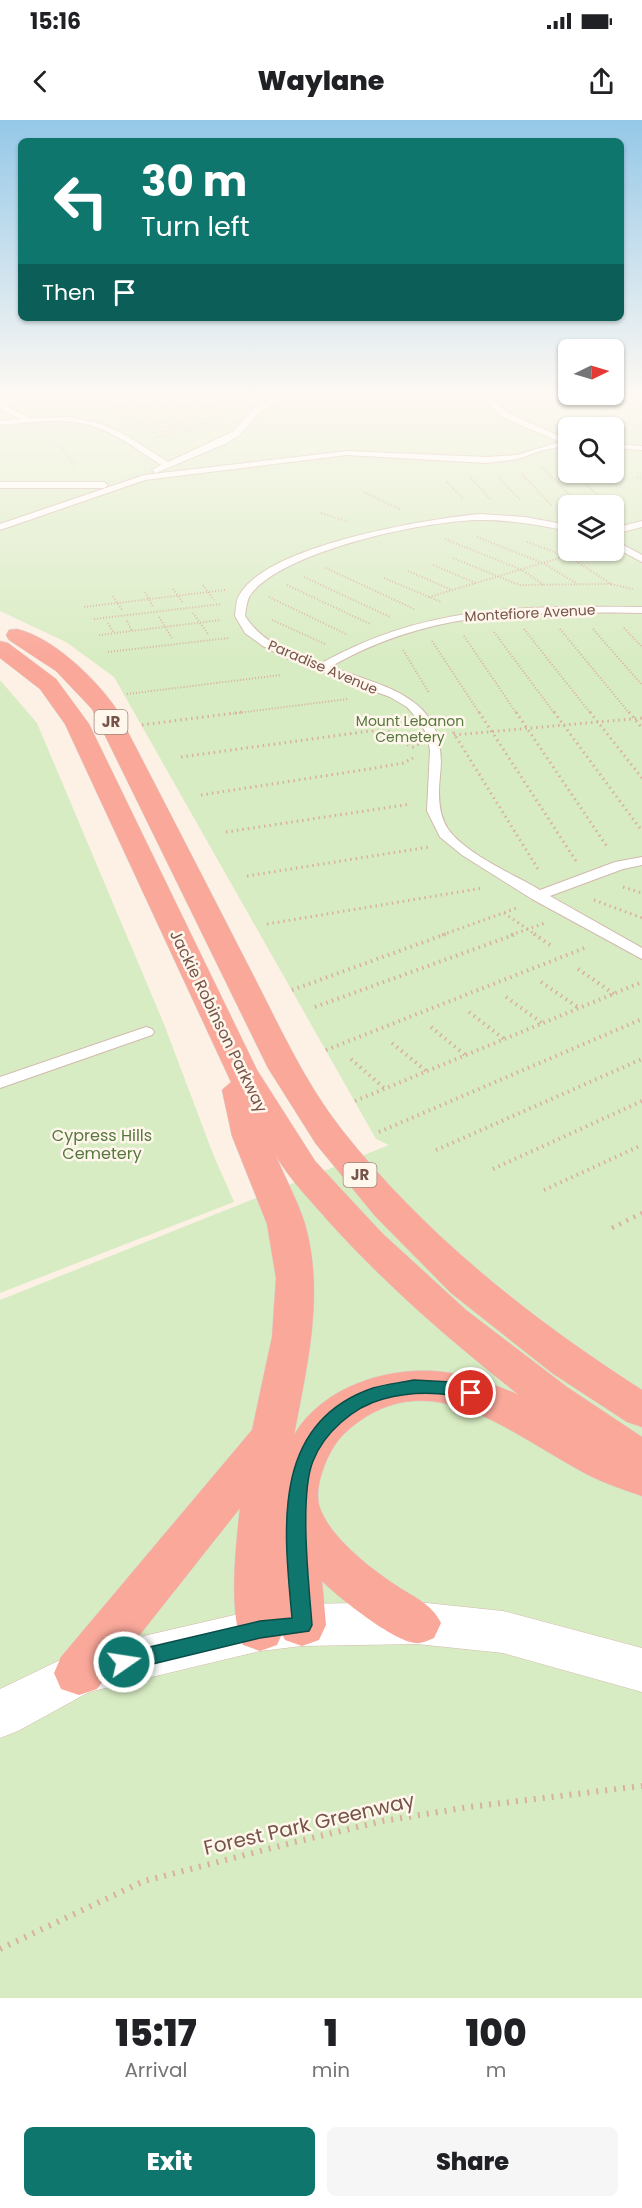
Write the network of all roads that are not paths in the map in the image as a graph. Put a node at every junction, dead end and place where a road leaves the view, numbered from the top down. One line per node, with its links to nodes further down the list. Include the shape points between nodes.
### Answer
1 (125, 484): 2 (lane); 5 (lane)
2 (0, 485)
3 (642, 524): 6 (lane)
4 (558, 526): 12 (lane, Paradise Avenue, via 480,517 408,525 282,566 248,587 239,604 240,618 253,635)
5 (0, 527)
6 (624, 528)
7 (624, 549): 8 (lane)
8 (642, 559)
9 (642, 610): 12 (lane, Montefiore Avenue, via 545,610 440,620 390,632)
10 (0, 627): 19 (highway, JR, via 60,663 102,707 285,1068 342,1154 388,1207 465,1283 567,1362)
11 (0, 648): 17 (highway, Jackie Robinson Parkway / JR, via 48,684 77,724)
12 (319, 666): 14 (lane, Paradise Avenue, via 411,705 432,728 435,739 438,752 433,801 441,827 457,843 516,883)
13 (642, 861): 14 (lane, via 620,865)
14 (547, 893): 15 (lane, via 569,914)
15 (642, 954)
16 (146, 1032): 18 (lane)
17 (225, 1036): 20 (highway, via 250,1136 276,1194 293,1253 292,1337); 21 (highway, Jackie Robinson Parkway / JR, via 257,1100 302,1169 369,1242 499,1359)
18 (0, 1083)
19 (642, 1411)
20 (272, 1436): 25 (highway, via 259,1550); 27 (highway)
21 (642, 1459)
22 (642, 1478): 23 (highway, via 598,1460 490,1400 451,1388 414,1387 360,1401 318,1434 303,1463)
23 (297, 1507): 24 (highway, via 322,1548 339,1566 379,1600); 25 (highway, via 298,1574)
24 (417, 1623): 25 (street); 26 (street, via 503,1632)
25 (281, 1627): 27 (street)
26 (642, 1670)
27 (79, 1673): 28 (street)
28 (0, 1715)

